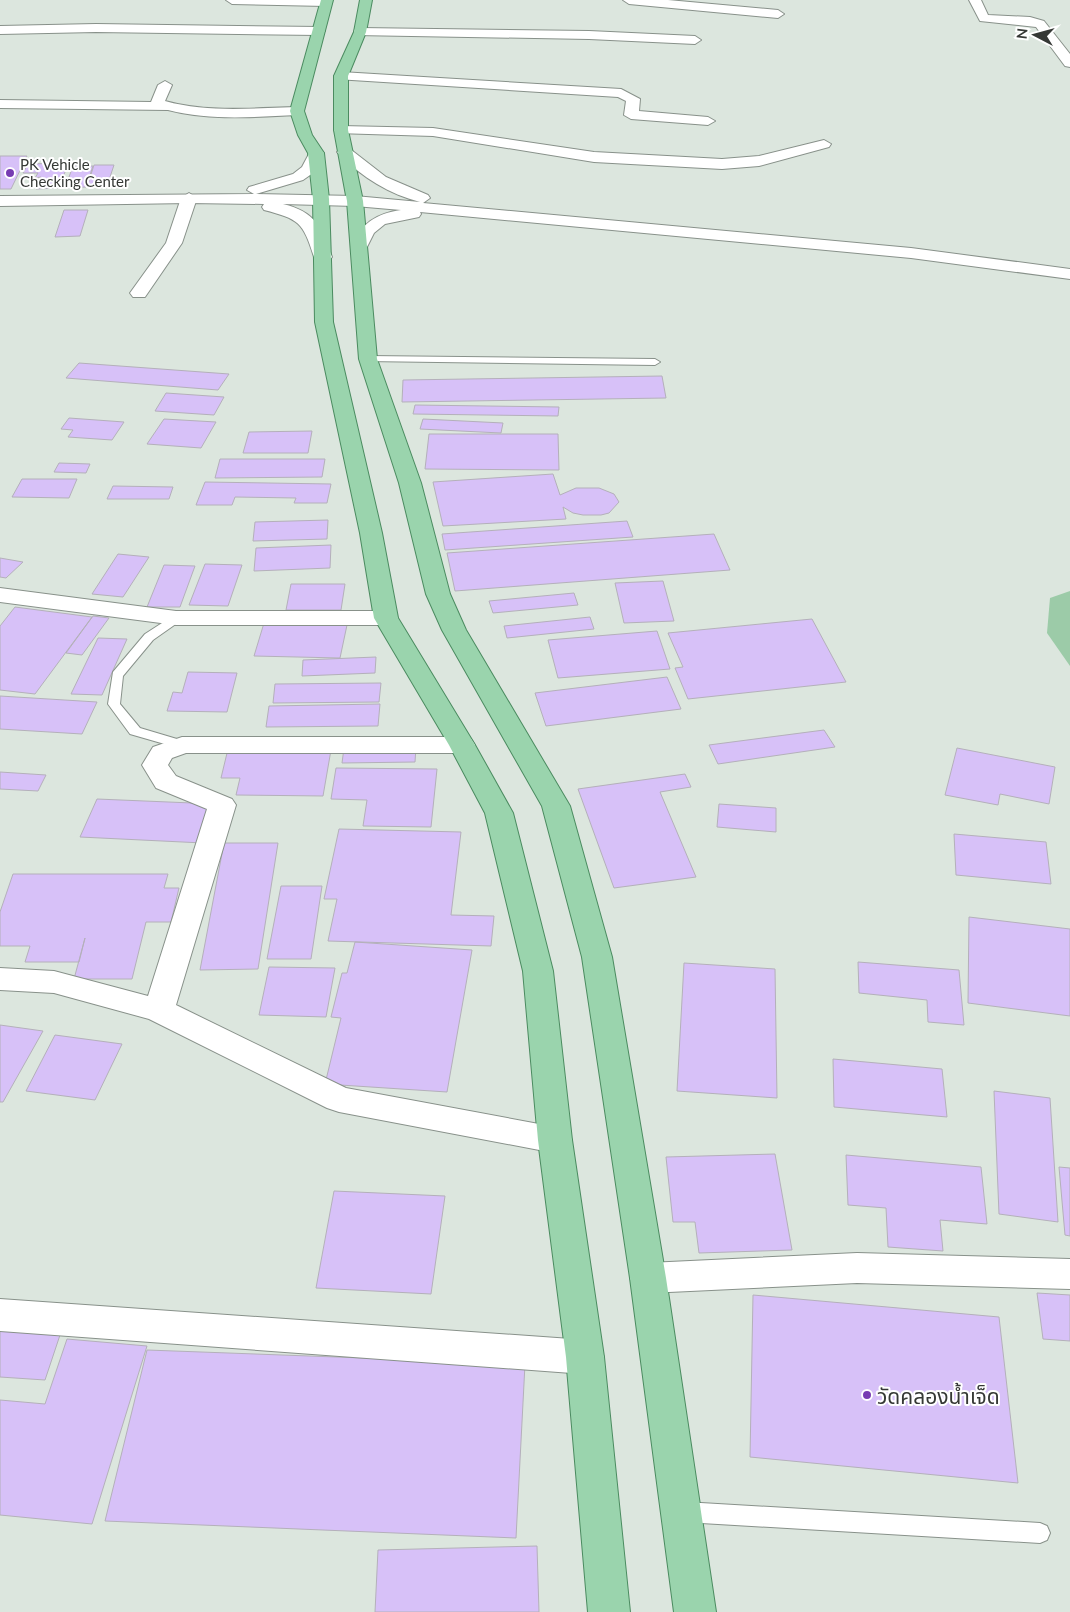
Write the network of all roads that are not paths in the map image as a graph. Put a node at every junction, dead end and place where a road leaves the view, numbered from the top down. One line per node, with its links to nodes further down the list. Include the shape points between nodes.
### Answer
1 (232, 0): 5 (street)
2 (366, 0): 9 (main road)
3 (629, 0): 6 (street)
4 (975, 0): 11 (street, via 984,18 1040,24)
5 (326, 1): 8 (main road)
6 (778, 14)
7 (0, 30): 8 (street)
8 (319, 31): 16 (main road)
9 (360, 32): 10 (street); 12 (main road)
10 (696, 40)
11 (1070, 62)
12 (342, 76): 17 (street, via 621,93 633,99 630,114); 18 (main road)
13 (165, 85): 15 (street, via 158,103)
14 (0, 104): 15 (street)
15 (168, 106): 16 (street, via 201,112)
16 (297, 111): 20 (main road, via 305,135)
17 (708, 121)
18 (343, 141): 19 (street, via 432,132 594,157 722,164 759,160); 24 (main road); 25 (street, via 364,171 384,183 435,202)
19 (824, 144)
20 (316, 153): 21 (street, via 308,170 283,183 262,189); 22 (main road)
21 (189, 198): 22 (street); 23 (street); 27 (street, via 256,204 300,215 311,224); 29 (street, via 174,242)
22 (321, 199): 24 (street); 27 (main road)
23 (0, 201)
24 (355, 201): 25 (street); 26 (main road)
25 (484, 212): 26 (street, via 437,212 384,218 365,230); 28 (street, via 911,253)
26 (359, 246): 30 (main road)
27 (322, 257): 34 (main road, via 324,322 371,533)
28 (1070, 274)
29 (139, 293)
30 (368, 359): 31 (lane); 41 (main road, via 410,482 438,594 454,630 556,806 597,957)
31 (655, 362)
32 (0, 595): 33 (street)
33 (176, 618): 34 (street); 35 (lane, via 149,637 117,675 114,704 135,731)
34 (386, 618): 36 (main road)
35 (182, 745): 36 (street); 38 (street, via 162,752 155,766 166,782 222,805)
36 (462, 745): 39 (main road, via 499,813 538,971)
37 (0, 979): 38 (street, via 54,982)
38 (159, 1010): 39 (street, via 339,1099)
39 (555, 1140): 43 (main road)
40 (1070, 1274): 41 (street, via 856,1268)
41 (648, 1278): 44 (main road)
42 (0, 1315): 43 (street)
43 (584, 1357): 46 (main road)
44 (681, 1512): 45 (lane); 47 (main road)
45 (1040, 1533)
46 (609, 1612)
47 (695, 1612)

